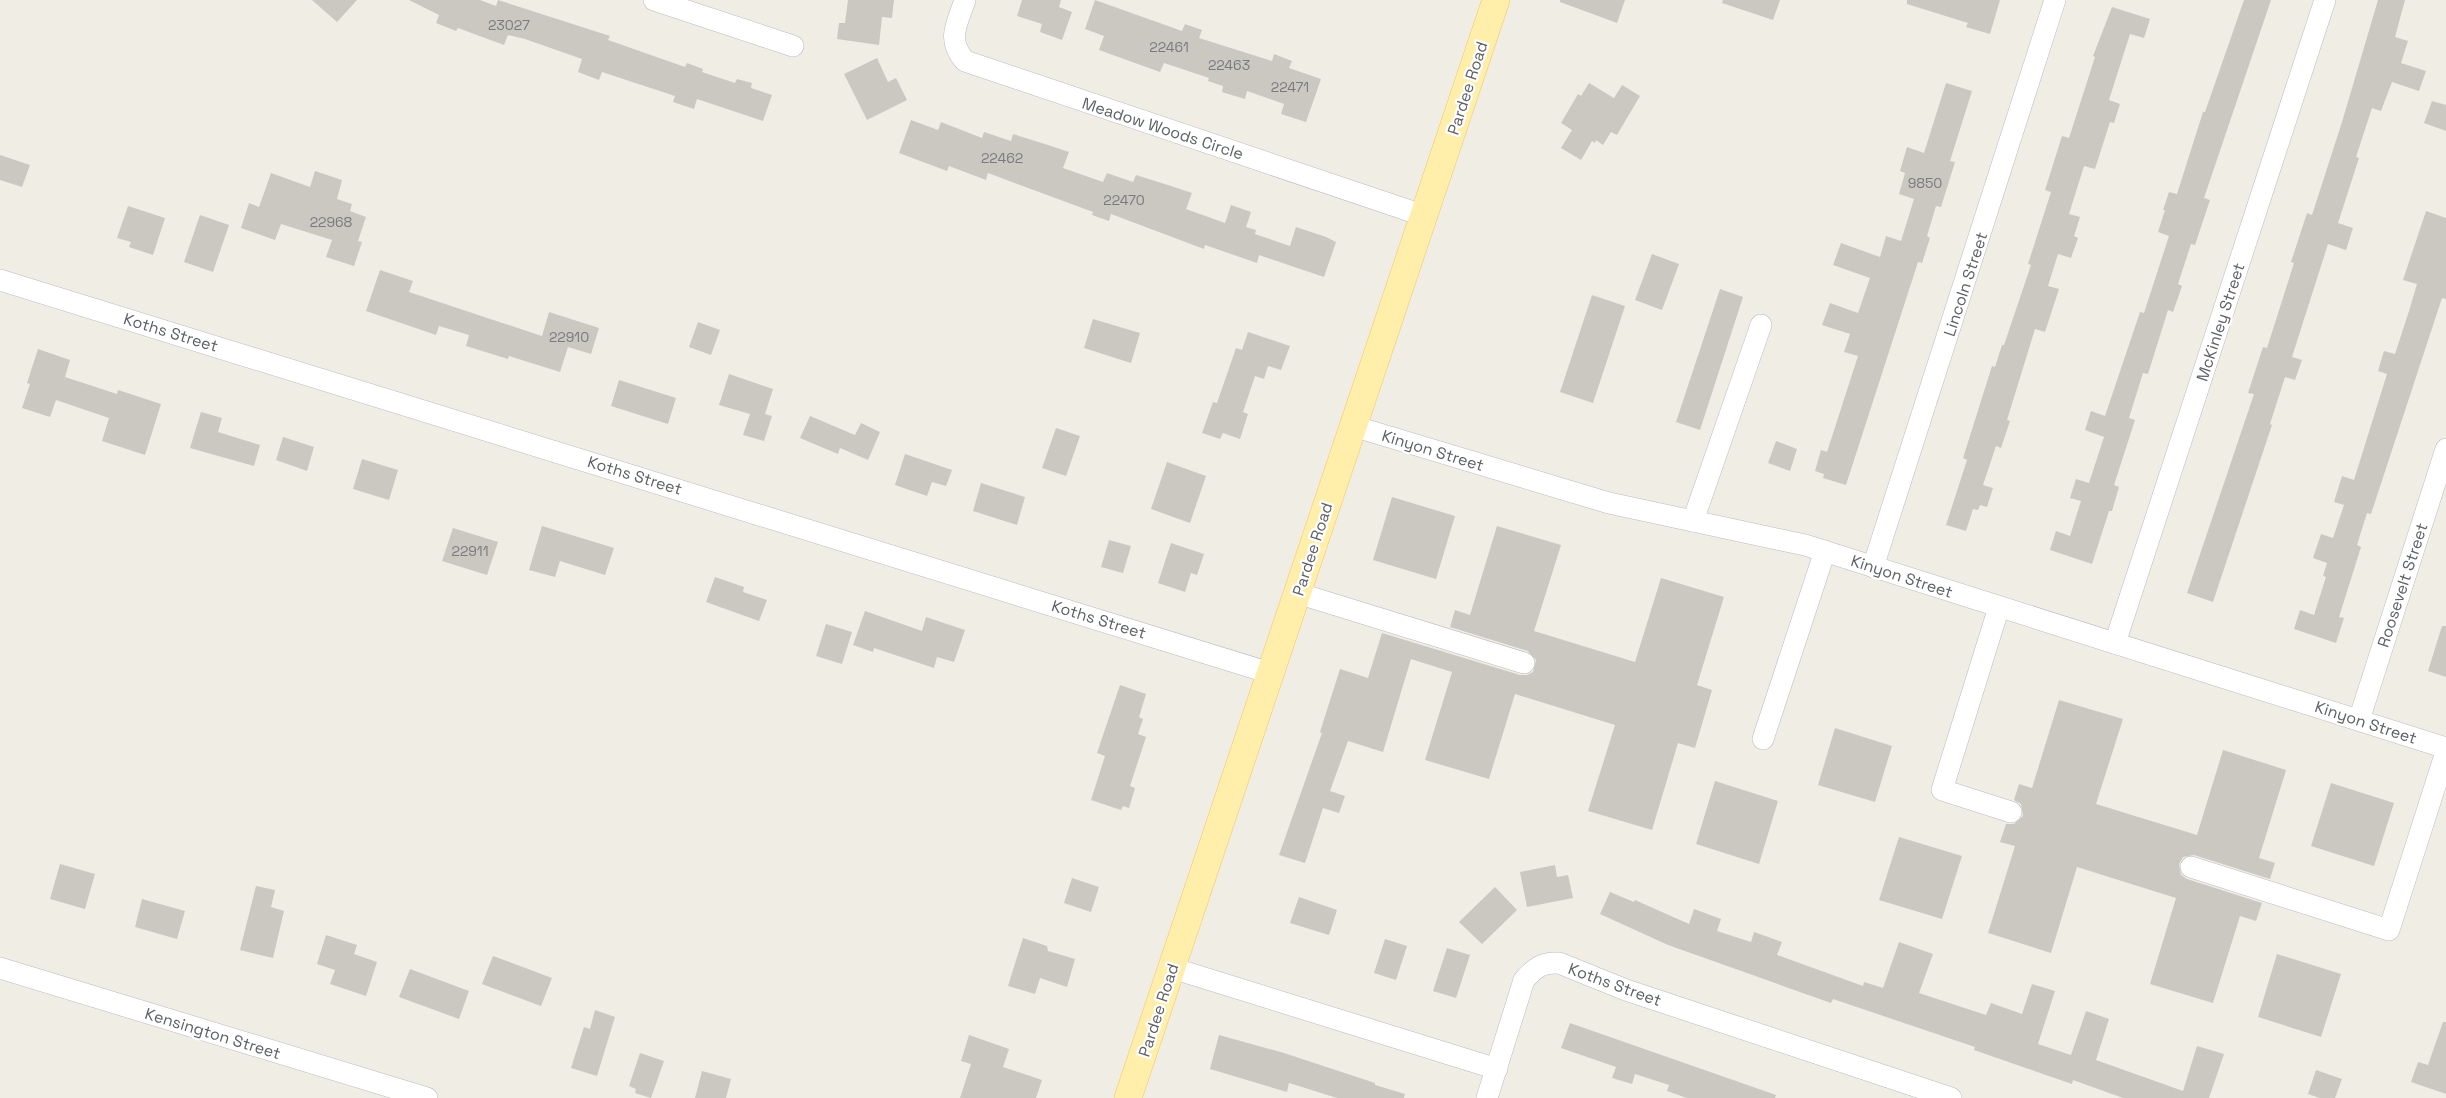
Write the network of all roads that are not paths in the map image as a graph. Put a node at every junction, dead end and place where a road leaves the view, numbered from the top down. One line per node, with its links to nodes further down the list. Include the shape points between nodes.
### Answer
1 (654, 0): 6 (street)
2 (965, 0): 7 (street, Meadow Woods Circle, via 953,41 965,61)
3 (1497, 0): 7 (main road, Pardee Road)
4 (2055, 0): 14 (street, Lincoln Street)
5 (2325, 0): 17 (street, McKinley Street)
6 (793, 46)
7 (1425, 216): 10 (main road, Pardee Road)
8 (0, 280): 19 (street, Koths Street)
9 (1761, 326): 12 (street)
10 (1353, 426): 12 (street, Kinyon Street, via 1608,503); 15 (main road, Pardee Road)
11 (2446, 449): 20 (street, Roosevelt Street)
12 (1693, 521): 13 (street, Kinyon Street)
13 (1825, 551): 14 (street, Kinyon Street); 21 (street)
14 (1873, 567): 16 (street, Kinyon Street)
15 (1297, 593): 18 (street); 19 (main road, Pardee Road)
16 (1999, 607): 17 (street, Kinyon Street); 23 (street, via 1942,790)
17 (2115, 643): 20 (street, Kinyon Street)
18 (1524, 663)
19 (1270, 673): 25 (main road, Pardee Road)
20 (2359, 720): 22 (street, Kinyon Street)
21 (1763, 738)
22 (2446, 750): 24 (street, via 2389,930)
23 (2011, 812)
24 (2191, 867)
25 (1172, 968): 27 (street); 29 (main road, Pardee Road)
26 (0, 969): 28 (street, Kensington Street)
27 (1497, 1069): 30 (street); 31 (street, Koths Street, via 1524,980 1538,966 1559,963 1626,990)
28 (427, 1098)
29 (1128, 1098)
30 (1487, 1098)
31 (1951, 1098)

